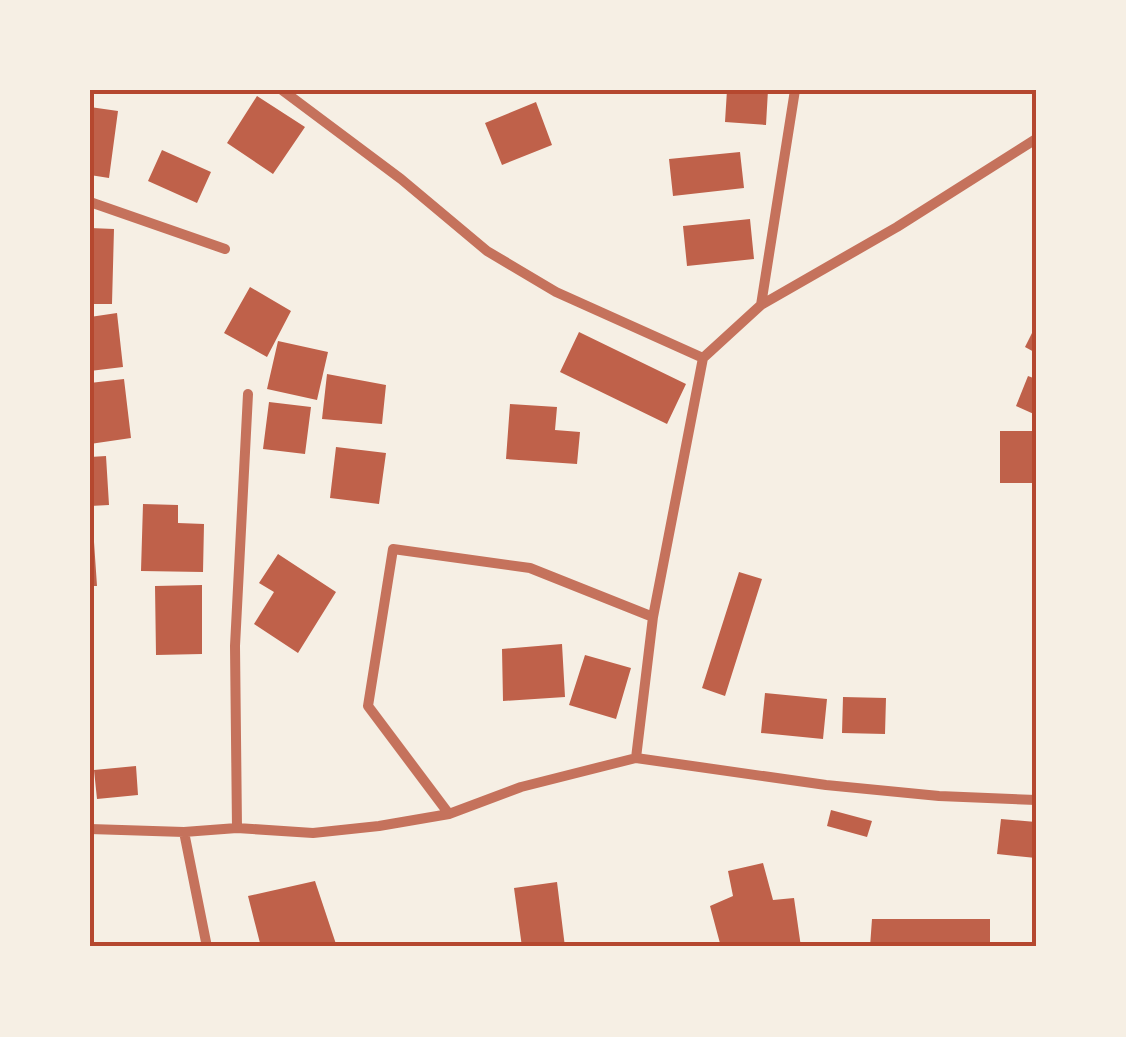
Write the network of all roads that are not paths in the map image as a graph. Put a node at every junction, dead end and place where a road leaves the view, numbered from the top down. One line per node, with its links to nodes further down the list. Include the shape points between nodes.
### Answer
1 (282, 90): 7 (street, via 487,251 556,292)
2 (796, 90): 6 (street)
3 (1036, 139): 6 (street)
4 (90, 202): 5 (street)
5 (224, 249)
6 (761, 306): 7 (street)
7 (703, 358): 9 (street)
8 (248, 394): 13 (street, via 234,646)
9 (653, 618): 10 (street); 12 (street, via 530,568 393,549 368,706)
10 (636, 758): 11 (street, via 939,796); 12 (street, via 520,787)
11 (1036, 800)
12 (449, 814): 13 (street, via 313,832)
13 (237, 828): 15 (street)
14 (90, 829): 15 (street)
15 (184, 832): 16 (street)
16 (207, 947)

